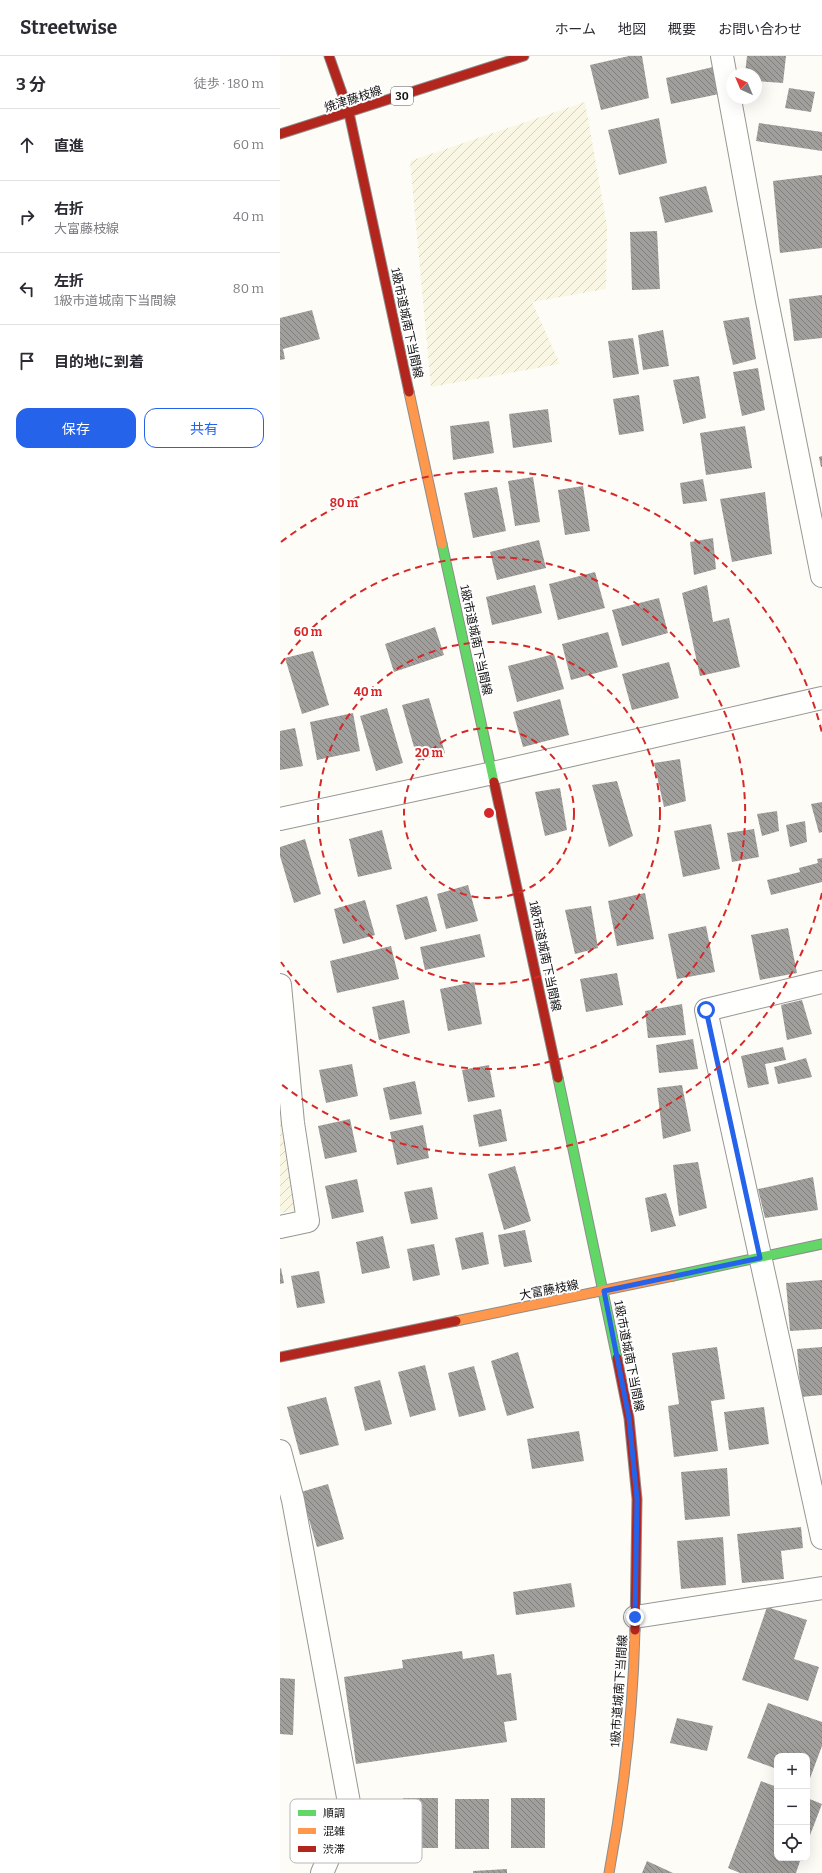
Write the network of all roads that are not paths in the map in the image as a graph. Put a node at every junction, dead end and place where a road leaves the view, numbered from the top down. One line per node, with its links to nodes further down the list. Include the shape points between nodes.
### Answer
1 (329, 56): 4 (street, 1級市道城南下当間線)
2 (524, 56): 4 (street, 焼津藤枝線 / 30)
3 (722, 56): 6 (street, via 767,301)
4 (350, 113): 5 (street, 焼津藤枝線 / 30); 9 (street, 1級市道城南下当間線)
5 (280, 134)
6 (820, 554): 7 (street)
7 (822, 576)
8 (822, 698): 9 (street)
9 (493, 773): 10 (street); 16 (street, 1級市道城南下当間線)
10 (280, 819)
11 (822, 982): 15 (street, via 706,1010)
12 (280, 985): 13 (street, via 293,1123 308,1221)
13 (280, 1227)
14 (822, 1244): 15 (street, 大富藤枝線)
15 (760, 1258): 16 (street, 大富藤枝線); 19 (street)
16 (604, 1291): 17 (street, 大富藤枝線); 21 (street, 1級市道城南下当間線, via 629,1418 637,1499)
17 (280, 1357)
18 (280, 1451): 22 (street, via 293,1500)
19 (822, 1538)
20 (822, 1588): 21 (street)
21 (635, 1617): 25 (street, 1級市道城南下当間線, via 634,1665 620,1816)
22 (348, 1799)
23 (326, 1863): 24 (street)
24 (322, 1873)
25 (609, 1873)

